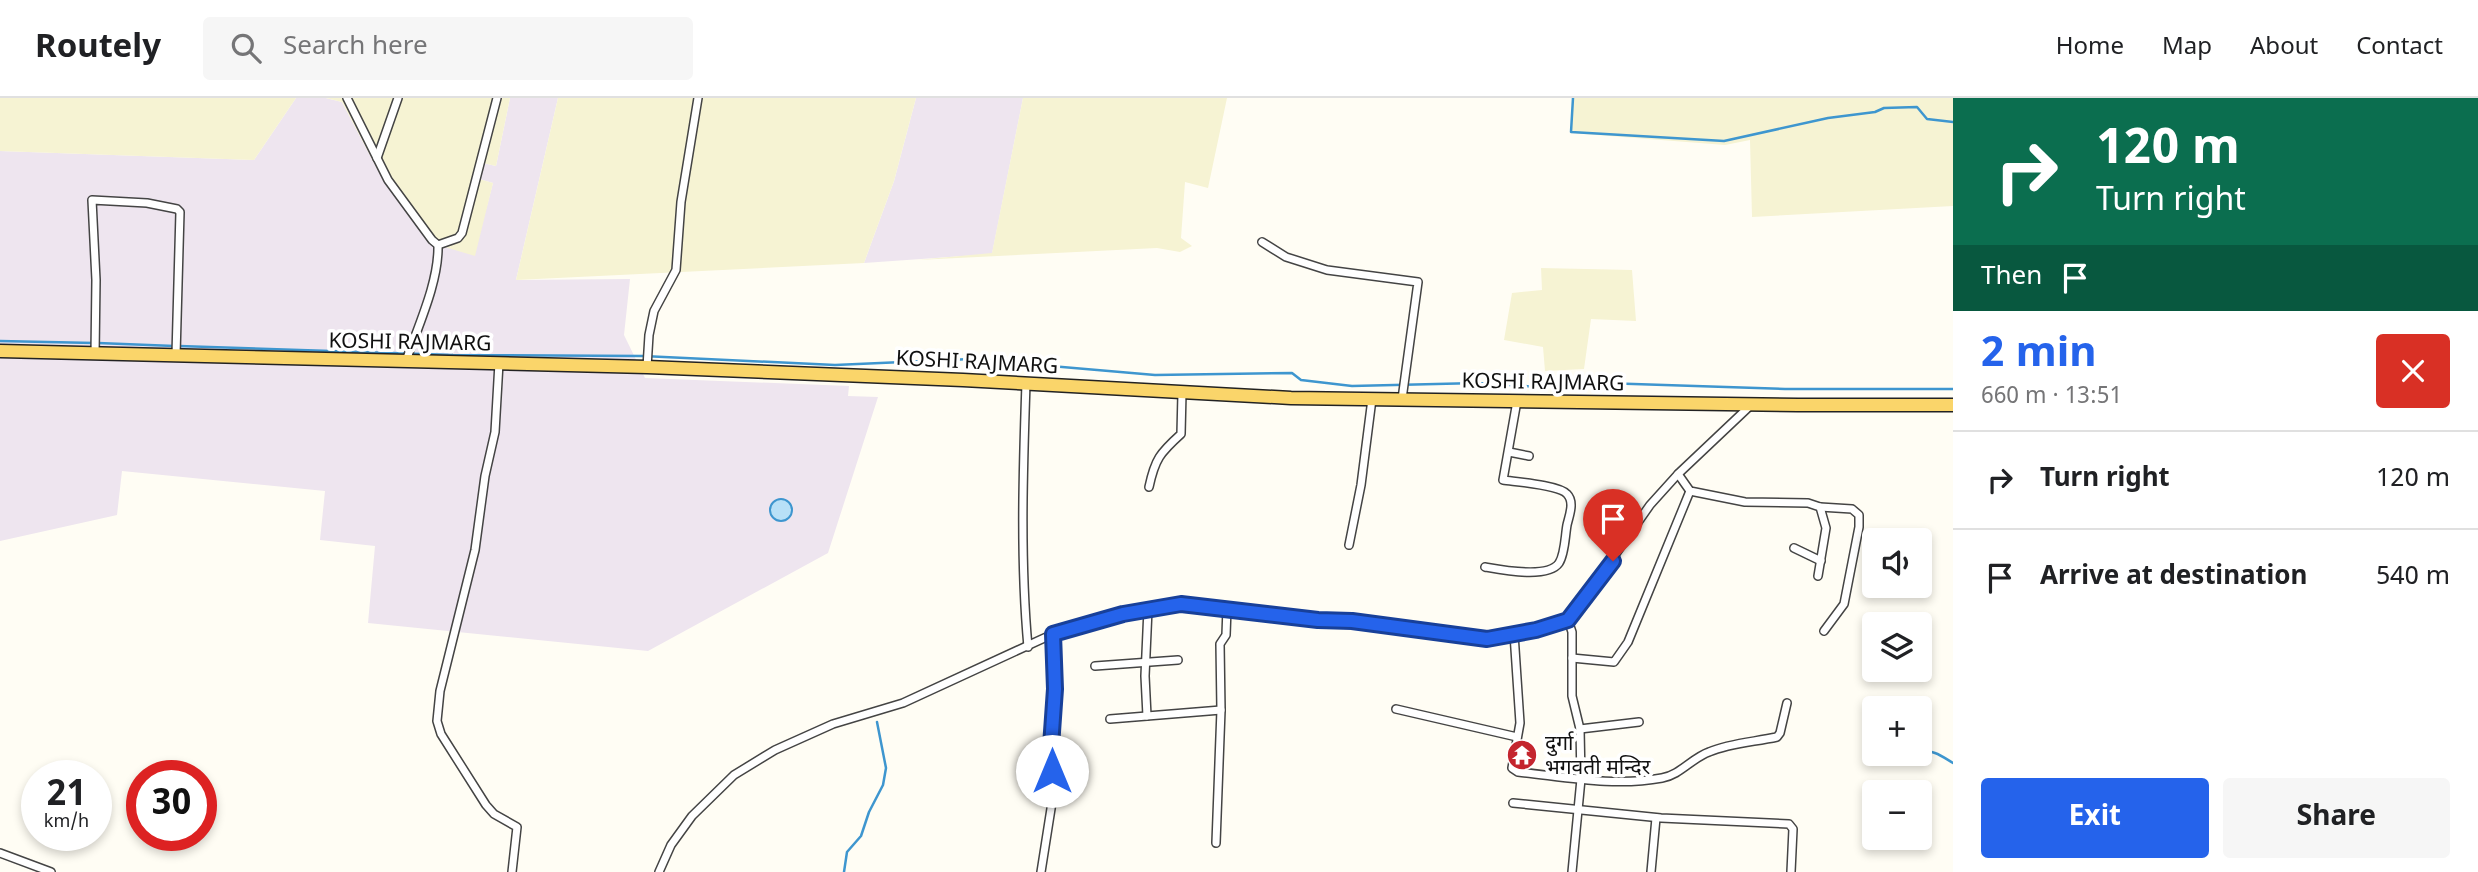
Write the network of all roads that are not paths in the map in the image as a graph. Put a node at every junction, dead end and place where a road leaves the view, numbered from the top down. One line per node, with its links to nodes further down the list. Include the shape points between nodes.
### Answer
1 (347, 98): 5 (street)
2 (398, 98): 5 (street)
3 (497, 98): 7 (street, via 462,233)
4 (698, 98): 13 (street, via 681,202 676,270 654,312)
5 (377, 159): 7 (street)
6 (1262, 242): 17 (street, via 1286,257 1327,270 1418,282)
7 (438, 245): 11 (street, via 435,275)
8 (0, 351): 9 (main road, KOSHI RAJMARG)
9 (96, 354): 10 (main road, KOSHI RAJMARG); 10 (street, via 92,200 147,203 180,212)
10 (176, 355): 11 (main road, KOSHI RAJMARG)
11 (406, 361): 12 (main road, KOSHI RAJMARG)
12 (499, 363): 13 (main road, KOSHI RAJMARG); 58 (street, via 495,432 475,550 440,691 437,721 486,805 517,827)
13 (647, 364): 14 (main road, KOSHI RAJMARG)
14 (1026, 383): 15 (main road, KOSHI RAJMARG); 38 (street, via 1022,526)
15 (1182, 393): 16 (main road, KOSHI RAJMARG); 24 (street, via 1181,434 1154,464)
16 (1372, 399): 17 (main road, KOSHI RAJMARG); 27 (street)
17 (1402, 399): 18 (main road, KOSHI RAJMARG)
18 (1517, 400): 19 (main road, KOSHI RAJMARG); 21 (street)
19 (1753, 404): 20 (main road, KOSHI RAJMARG); 23 (street)
20 (1953, 405)
21 (1509, 452): 22 (street); 30 (street, via 1503,480 1558,488 1571,500 1560,561 1542,572)
22 (1529, 456)
23 (1678, 474): 25 (street); 34 (street, via 1650,505)
24 (1149, 487)
25 (1690, 491): 26 (street, via 1745,502); 39 (street, via 1628,642 1617,658 1609,663)
26 (1820, 507): 29 (street, via 1826,528); 35 (street, via 1853,509 1859,515 1844,604)
27 (1349, 545)
28 (1794, 548): 29 (street)
29 (1821, 561): 31 (street)
30 (1485, 567)
31 (1818, 576)
32 (1227, 608): 33 (street, via 1181,604); 37 (street, via 1487,639); 45 (street, via 1226,635 1220,644)
33 (1148, 609): 36 (street); 41 (street)
34 (1568, 620): 37 (street); 39 (street)
35 (1824, 631)
36 (1053, 634): 38 (street); 60 (street, via 1053,796)
37 (1514, 634): 50 (street)
38 (1028, 647): 59 (street, via 903,703 833,724 775,750 734,775 692,816)
39 (1572, 658): 49 (street, via 1572,696)
40 (1178, 660): 41 (street)
41 (1146, 664): 42 (street); 46 (street)
42 (1095, 666)
43 (1787, 703): 51 (street, via 1777,737 1707,752 1664,778 1614,783)
44 (1395, 709): 50 (street)
45 (1221, 710): 46 (street); 55 (street)
46 (1147, 716): 47 (street)
47 (1110, 719)
48 (1639, 722): 49 (street)
49 (1580, 729): 51 (street)
50 (1517, 737): 51 (street, via 1515,771)
51 (1581, 779): 53 (street)
52 (1513, 803): 53 (street)
53 (1579, 809): 54 (street); 61 (street)
54 (1656, 818): 62 (street); 63 (street, via 1789,824 1793,829)
55 (1216, 843)
56 (0, 853): 57 (street)
57 (51, 872)
58 (512, 872)
59 (659, 872)
60 (1041, 872)
61 (1573, 872)
62 (1651, 872)
63 (1791, 872)

